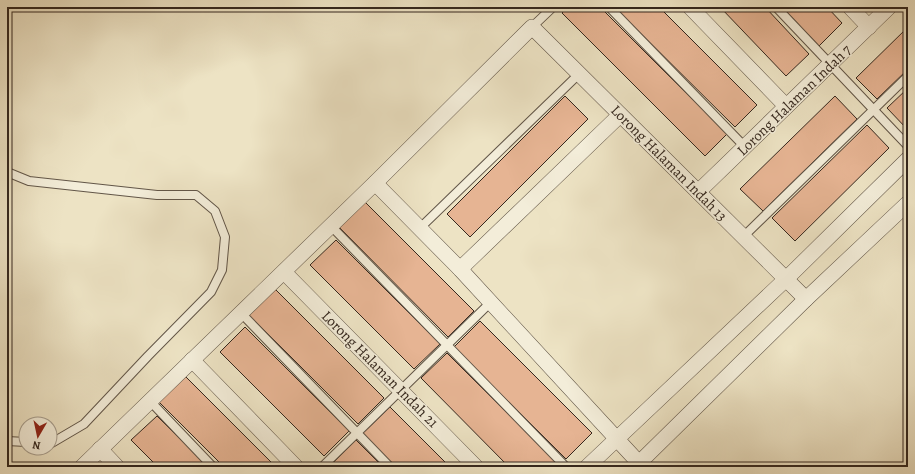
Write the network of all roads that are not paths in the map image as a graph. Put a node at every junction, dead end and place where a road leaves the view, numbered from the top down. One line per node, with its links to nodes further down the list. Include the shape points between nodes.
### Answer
1 (553, 7): 7 (lane)
2 (609, 7): 16 (lane)
3 (690, 7): 12 (street)
4 (776, 7): 9 (lane)
5 (850, 7): 8 (street)
6 (890, 7): 8 (street, Lorong Halaman Indah 7)
7 (532, 27): 10 (street, Lorong Halaman Indah 13); 19 (street)
8 (869, 27): 9 (street, Lorong Halaman Indah 7)
9 (831, 64): 12 (street, Lorong Halaman Indah 7); 13 (lane)
10 (579, 74): 14 (street, Lorong Halaman Indah 13); 23 (lane)
11 (908, 76): 13 (lane)
12 (786, 106): 16 (street, Lorong Halaman Indah 7)
13 (874, 110): 15 (lane); 24 (lane)
14 (620, 115): 20 (street, Lorong Halaman Indah 13); 25 (street)
15 (908, 146)
16 (745, 147): 20 (street, Lorong Halaman Indah 7)
17 (908, 160): 27 (street)
18 (7, 172): 37 (lane, via 29,181 157,195 196,195 215,211 225,237 222,270 212,292 84,424)
19 (375, 183): 22 (street); 23 (street)
20 (698, 192): 24 (street, Lorong Halaman Indah 13)
21 (908, 203): 28 (street)
22 (331, 226): 26 (street); 31 (lane)
23 (420, 228): 25 (street)
24 (743, 237): 27 (street, Lorong Halaman Indah 13)
25 (460, 269): 29 (street)
26 (284, 272): 30 (street); 33 (street, Lorong Halaman Indah 21)
27 (786, 279): 28 (street, Lorong Halaman Indah 13); 36 (street)
28 (806, 299): 41 (street)
29 (491, 302): 31 (lane); 36 (street)
30 (241, 313): 32 (street); 35 (lane)
31 (447, 345): 33 (lane); 49 (lane)
32 (192, 360): 34 (street); 45 (street)
33 (401, 390): 35 (lane); 48 (street, Lorong Halaman Indah 21)
34 (150, 401): 40 (street); 44 (lane)
35 (357, 433): 46 (lane); 47 (lane)
36 (617, 438): 41 (street); 50 (street)
37 (58, 439)
38 (7, 441): 39 (lane)
39 (18, 442)
40 (100, 449): 42 (street); 43 (street)
41 (637, 465)
42 (82, 467)
43 (117, 467)
44 (213, 467)
45 (296, 467)
46 (322, 467)
47 (390, 467)
48 (476, 467)
49 (566, 467)
50 (587, 467)

